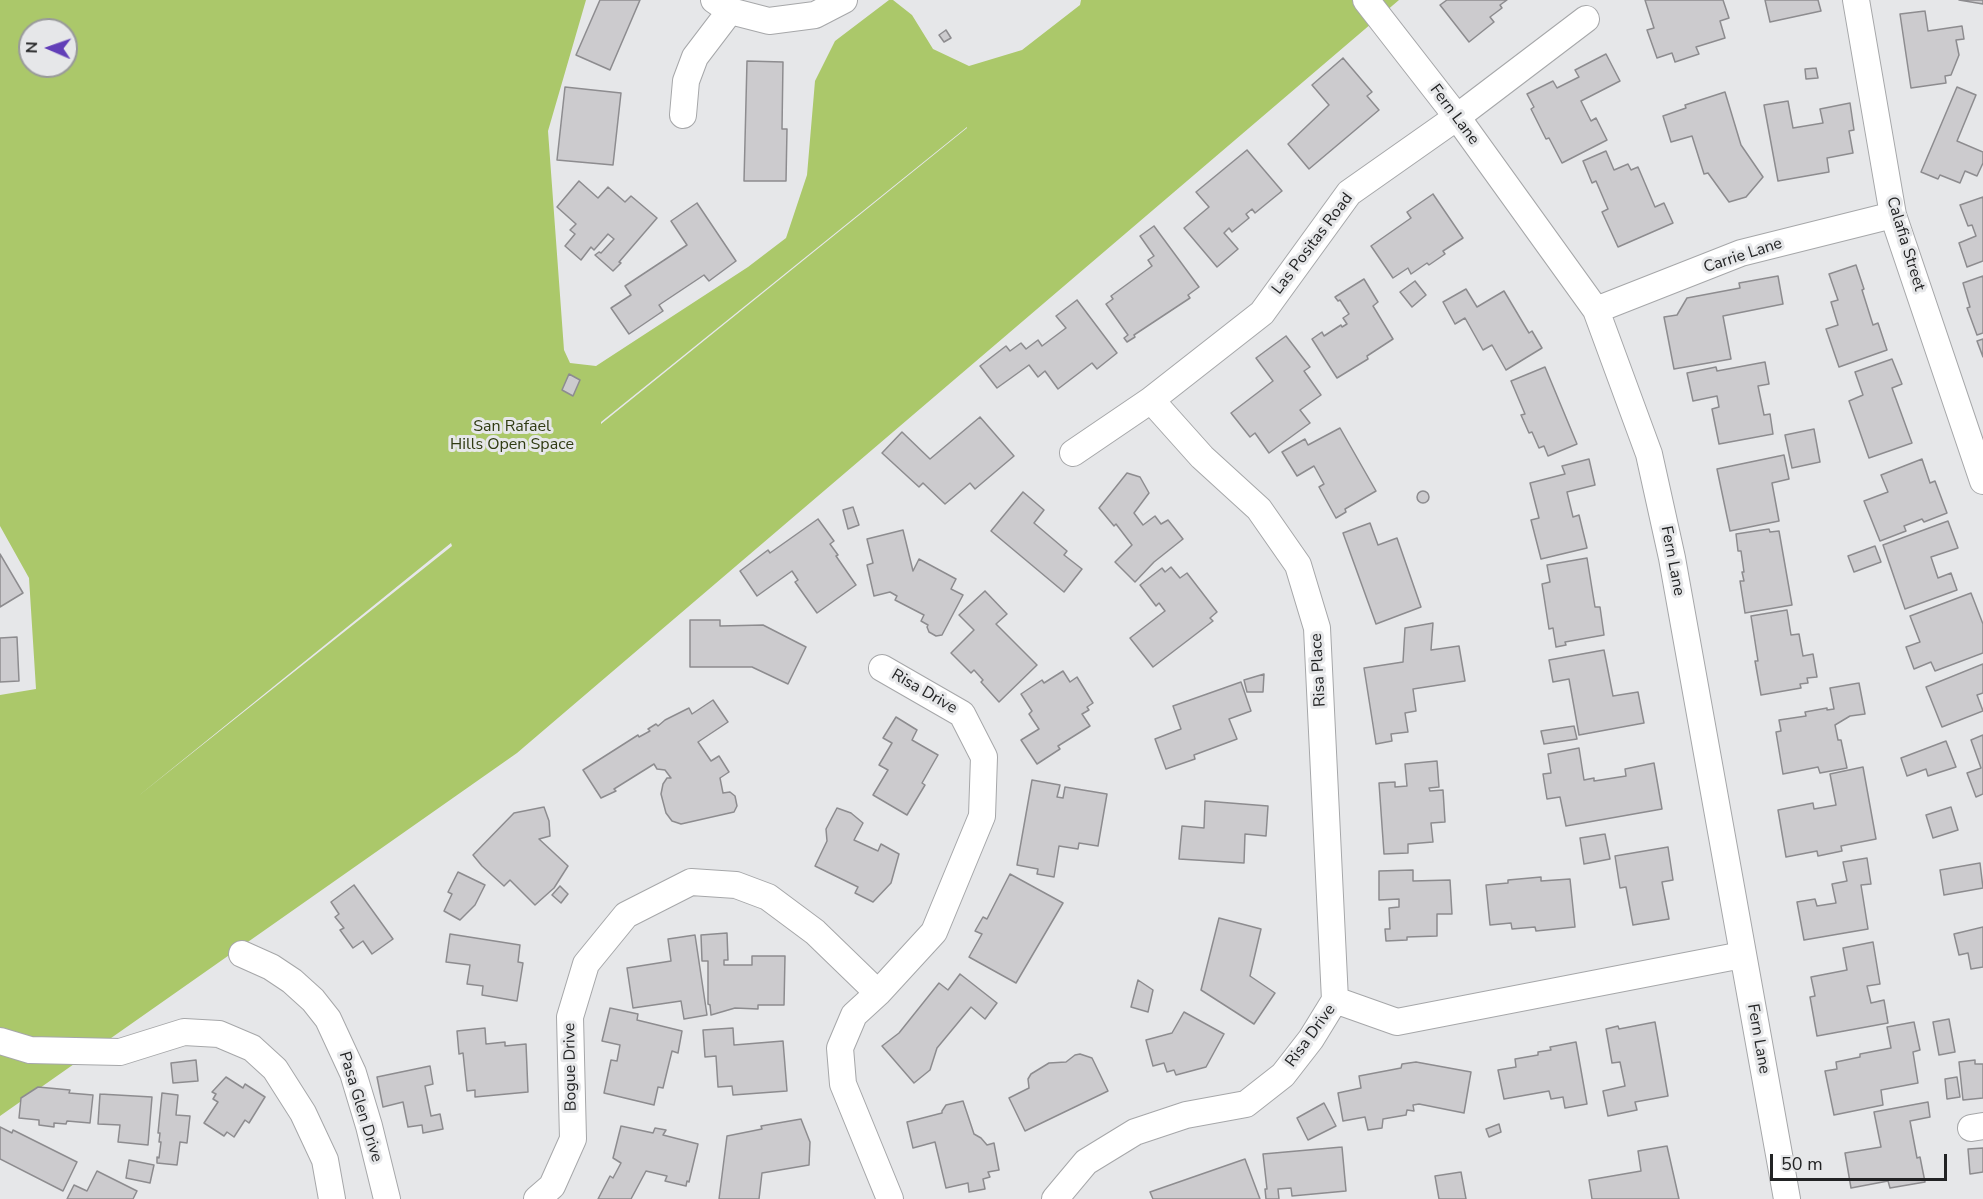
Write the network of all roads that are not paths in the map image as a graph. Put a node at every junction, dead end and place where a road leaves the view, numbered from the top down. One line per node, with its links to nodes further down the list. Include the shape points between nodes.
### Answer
1 (844, 0): 4 (street, via 815,15 769,21)
2 (1366, 0): 7 (street, Fern Lane)
3 (1856, 0): 8 (street, Calafia Street)
4 (722, 5): 6 (street, via 686,81)
5 (1586, 19): 7 (street, Las Positas Road)
6 (683, 115)
7 (1457, 117): 9 (street, Fern Lane); 10 (street, Las Positas Road, via 1348,193 1262,313)
8 (1893, 215): 9 (street, Carrie Lane, via 1741,253); 12 (street, Calafia Street)
9 (1596, 310): 15 (street, Fern Lane, via 1649,454 1672,558)
10 (1151, 400): 11 (street, Las Positas Road); 17 (street, Risa Place, via 1202,457 1259,509 1298,565 1317,628)
11 (1074, 453)
12 (1983, 481)
13 (882, 668): 16 (street, Risa Drive, via 962,714 984,757 982,816 934,932)
14 (242, 954): 20 (street, Pasa Glen Drive, via 292,981 328,1019 353,1073)
15 (1742, 955): 17 (street, Risa Drive, via 1397,1022); 24 (street, Fern Lane)
16 (878, 993): 21 (street, Bogue Drive, via 815,932 768,897 736,885 691,882 626,915 586,964 579,985 570,1017 573,1139 552,1186); 22 (street, Risa Drive, via 854,1015 840,1048 843,1084)
17 (1335, 999): 23 (street, Risa Drive, via 1283,1075 1245,1104 1186,1115 1135,1132 1086,1162)
18 (0, 1041): 19 (street, via 30,1050 120,1052 184,1032 219,1034 252,1048 275,1069 303,1113 325,1160)
19 (332, 1199)
20 (387, 1199)
21 (537, 1199)
22 (890, 1199)
23 (1055, 1199)
24 (1787, 1199)

